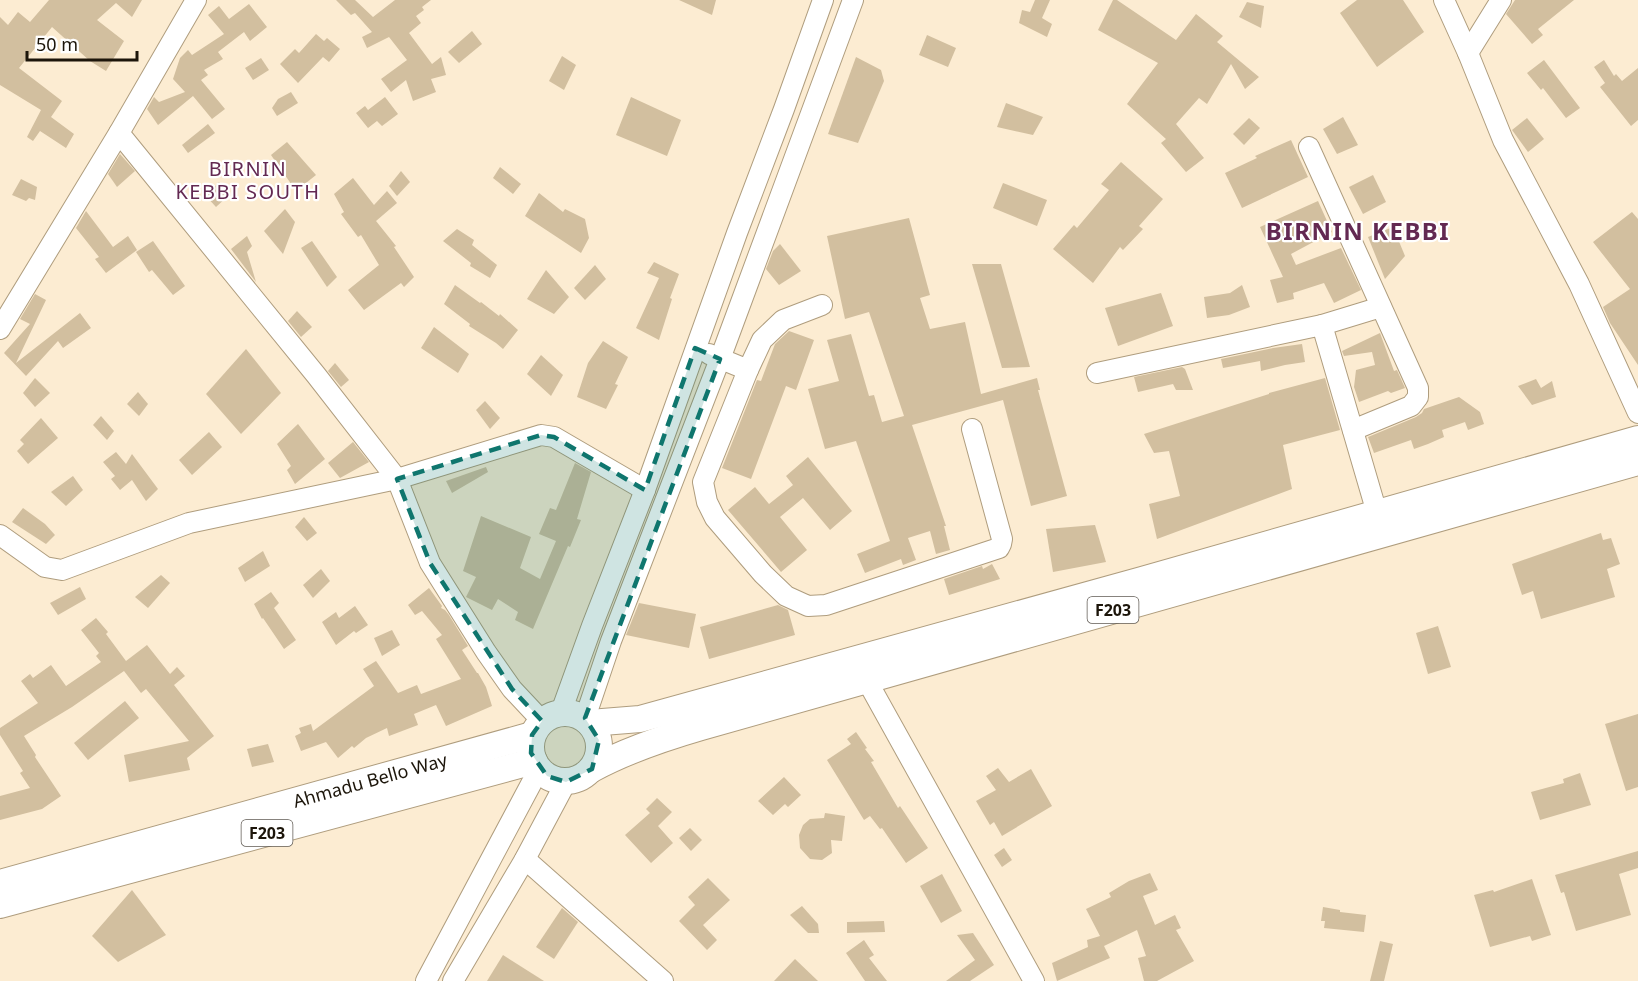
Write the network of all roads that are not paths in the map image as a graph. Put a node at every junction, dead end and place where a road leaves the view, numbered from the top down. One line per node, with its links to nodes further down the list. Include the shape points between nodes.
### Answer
1 (196, 0): 7 (street)
2 (823, 0): 13 (street)
3 (853, 0): 14 (street)
4 (1444, 0): 6 (street)
5 (1501, 0): 6 (street)
6 (1468, 52): 17 (street, via 1503,140 1579,284)
7 (119, 132): 12 (street); 22 (street)
8 (1309, 147): 10 (street)
9 (822, 305): 15 (street, via 783,320 762,340)
10 (1382, 308): 11 (street); 19 (street, via 1418,388 1418,397 1411,406)
11 (1322, 325): 16 (street); 19 (street)
12 (0, 329)
13 (695, 348): 14 (street); 23 (street)
14 (720, 359): 15 (street); 27 (street, via 611,640)
15 (748, 370): 18 (street, via 703,482 707,502 715,518 763,574 786,596 808,606 826,605 999,548 1002,539)
16 (1097, 373)
17 (1638, 413)
18 (972, 429)
19 (1353, 430): 24 (street)
20 (1638, 439): 24 (main road, F203)
21 (1638, 462): 26 (main road, F203)
22 (397, 479): 23 (street, via 541,435 554,437); 25 (street, via 189,523 62,570 45,567); 27 (street, via 430,563 486,652 512,689)
23 (645, 490): 27 (street, via 592,626)
24 (1377, 513): 27 (main road, F203, via 640,719)
25 (0, 536)
26 (866, 680): 29 (main road, F203, via 658,740); 37 (street)
27 (562, 722): 28 (main road, via 531,753); 29 (main road, via 596,731 600,750); 32 (main road, Ahmadu Bello Way / F203)
28 (536, 765): 30 (main road, via 547,776); 33 (main road, F203); 34 (street)
29 (592, 769): 30 (main road, via 585,776)
30 (566, 782): 31 (street)
31 (525, 859): 35 (street); 36 (street)
32 (0, 883)
33 (0, 905)
34 (426, 981)
35 (453, 981)
36 (663, 981)
37 (1034, 981)

